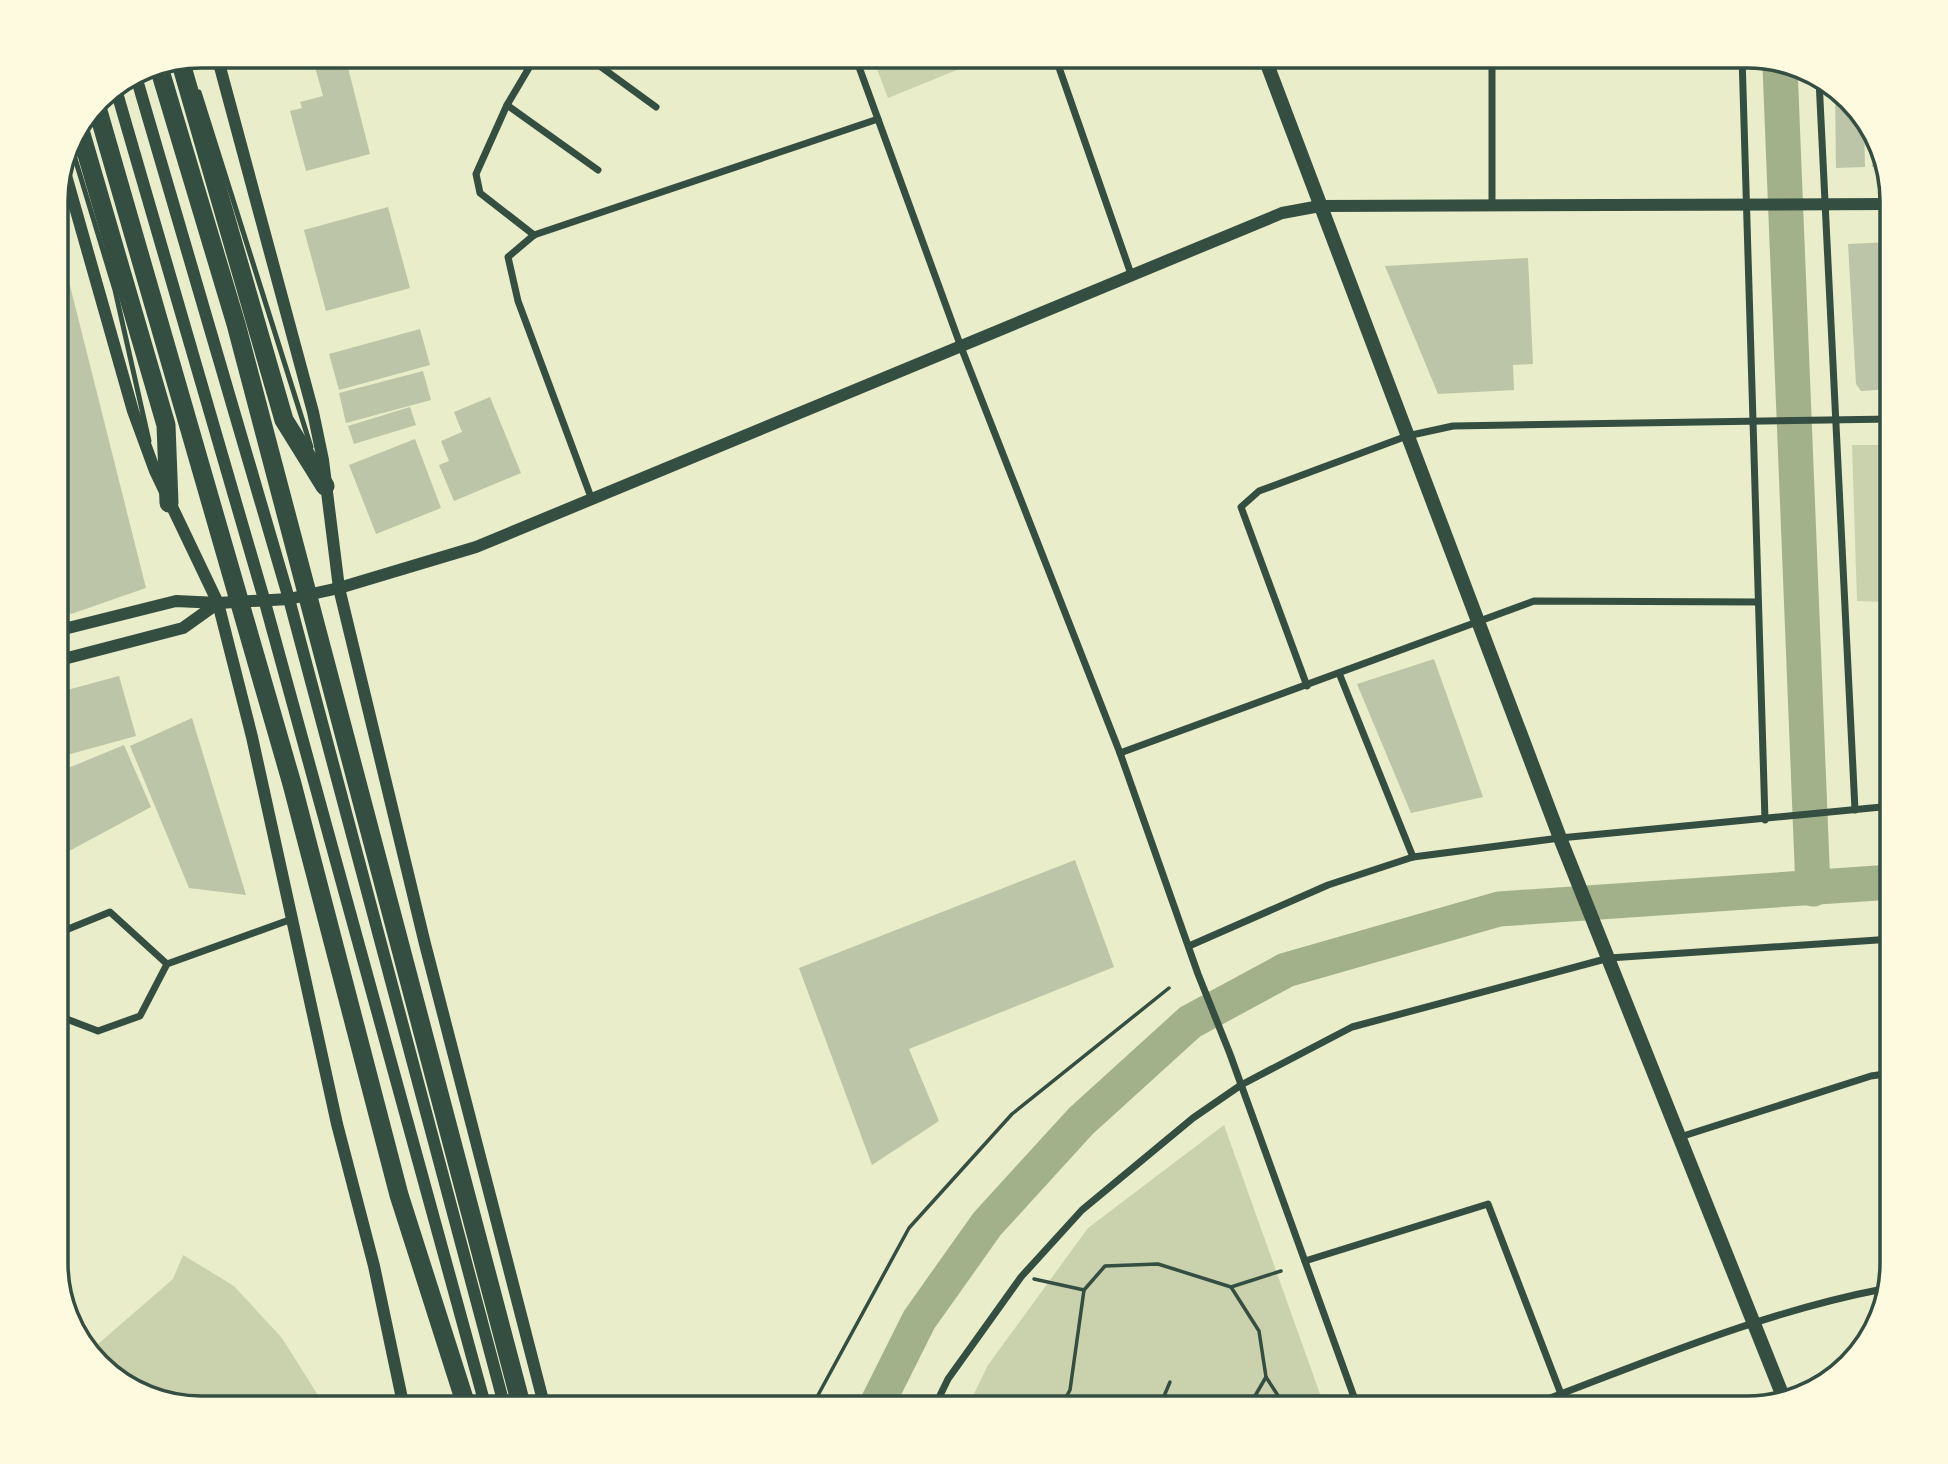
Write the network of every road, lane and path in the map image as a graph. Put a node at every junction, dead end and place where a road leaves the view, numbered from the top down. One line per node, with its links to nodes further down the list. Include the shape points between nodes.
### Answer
1 (1059, 68): 29 (street)
2 (1269, 68): 27 (main road)
3 (1492, 68): 23 (street)
4 (1742, 68): 25 (street)
5 (221, 69): 37 (street, via 313,412)
6 (529, 69): 15 (street)
7 (603, 69): 16 (street)
8 (860, 69): 18 (street)
9 (183, 70): 33 (highway)
10 (162, 74): 82 (highway, via 236,324)
11 (138, 84): 42 (street)
12 (197, 84): 33 (lane)
13 (1819, 90): 26 (street)
14 (118, 97): 41 (street)
15 (508, 105): 21 (street); 28 (street, via 476,174 480,193)
16 (656, 107)
17 (99, 116): 79 (highway, via 292,784 399,1195)
18 (878, 119): 28 (street); 30 (street)
19 (83, 140): 39 (highway, via 166,425)
20 (75, 159): 36 (lane, via 115,290)
21 (598, 170)
22 (69, 186): 36 (street, via 133,411)
23 (1492, 204): 25 (street); 27 (street)
24 (1880, 204): 26 (street)
25 (1746, 205): 26 (street); 34 (street)
26 (1825, 205): 32 (street)
27 (1320, 206): 29 (street, via 1282,213); 35 (main road)
28 (534, 235): 38 (street, via 509,257 518,301)
29 (1132, 274): 30 (street)
30 (961, 347): 38 (street); 50 (street)
31 (1880, 419): 32 (street)
32 (1836, 420): 34 (street); 52 (street)
33 (293, 421): 37 (highway)
34 (1752, 421): 35 (street, via 1453,426); 43 (street)
35 (1407, 436): 45 (main road); 49 (street, via 1259,491 1241,507)
36 (155, 471): 39 (street)
37 (325, 486): 40 (street)
38 (592, 500): 40 (street, via 477,547)
39 (169, 503): 44 (street)
40 (339, 588): 42 (street); 83 (street)
41 (264, 599): 42 (street); 44 (street); 80 (street)
42 (289, 599): 81 (street)
43 (1758, 601): 45 (street, via 1534,601); 53 (street)
44 (218, 603): 46 (street, via 176,601); 47 (street, via 183,628); 56 (street)
45 (1478, 623): 48 (street); 54 (main road)
46 (69, 628)
47 (69, 658)
48 (1339, 673): 49 (street); 55 (street)
49 (1307, 685): 50 (street)
50 (1121, 753): 59 (street)
51 (1880, 807): 52 (street)
52 (1855, 810): 53 (street)
53 (1765, 820): 54 (street)
54 (1560, 838): 55 (street); 60 (main road)
55 (1413, 858): 59 (street, via 1328,885)
56 (292, 919): 61 (street); 78 (street)
57 (69, 929): 61 (street, via 110,912)
58 (1880, 940): 60 (street)
59 (1189, 946): 65 (street)
60 (1607, 952): 65 (street, via 1352,1027); 66 (main road)
61 (167, 964): 63 (street, via 139,1016 98,1031)
62 (1169, 988): 84 (path, via 1012,1114 909,1227)
63 (69, 1020)
64 (1880, 1075): 66 (street)
65 (1241, 1085): 67 (street); 69 (street, via 1193,1118 1082,1210)
66 (1680, 1136): 73 (main road)
67 (1305, 1261): 77 (street, via 1488,1204); 90 (street)
68 (1281, 1271): 70 (path)
69 (1021, 1277): 71 (path); 85 (street)
70 (1231, 1287): 71 (path, via 1158,1264 1105,1266); 74 (path, via 1259,1331)
71 (1084, 1290): 86 (path)
72 (1877, 1290): 73 (street)
73 (1753, 1321): 76 (main road); 77 (street)
74 (1266, 1377): 88 (path); 89 (path)
75 (1170, 1382): 87 (path)
76 (1781, 1391)
77 (1561, 1394): 91 (street)
78 (401, 1396)
79 (463, 1396)
80 (483, 1396)
81 (502, 1396)
82 (519, 1396)
83 (542, 1396)
84 (817, 1396)
85 (940, 1396)
86 (1067, 1396)
87 (1164, 1396)
88 (1255, 1396)
89 (1278, 1396)
90 (1354, 1396)
91 (1556, 1396)

